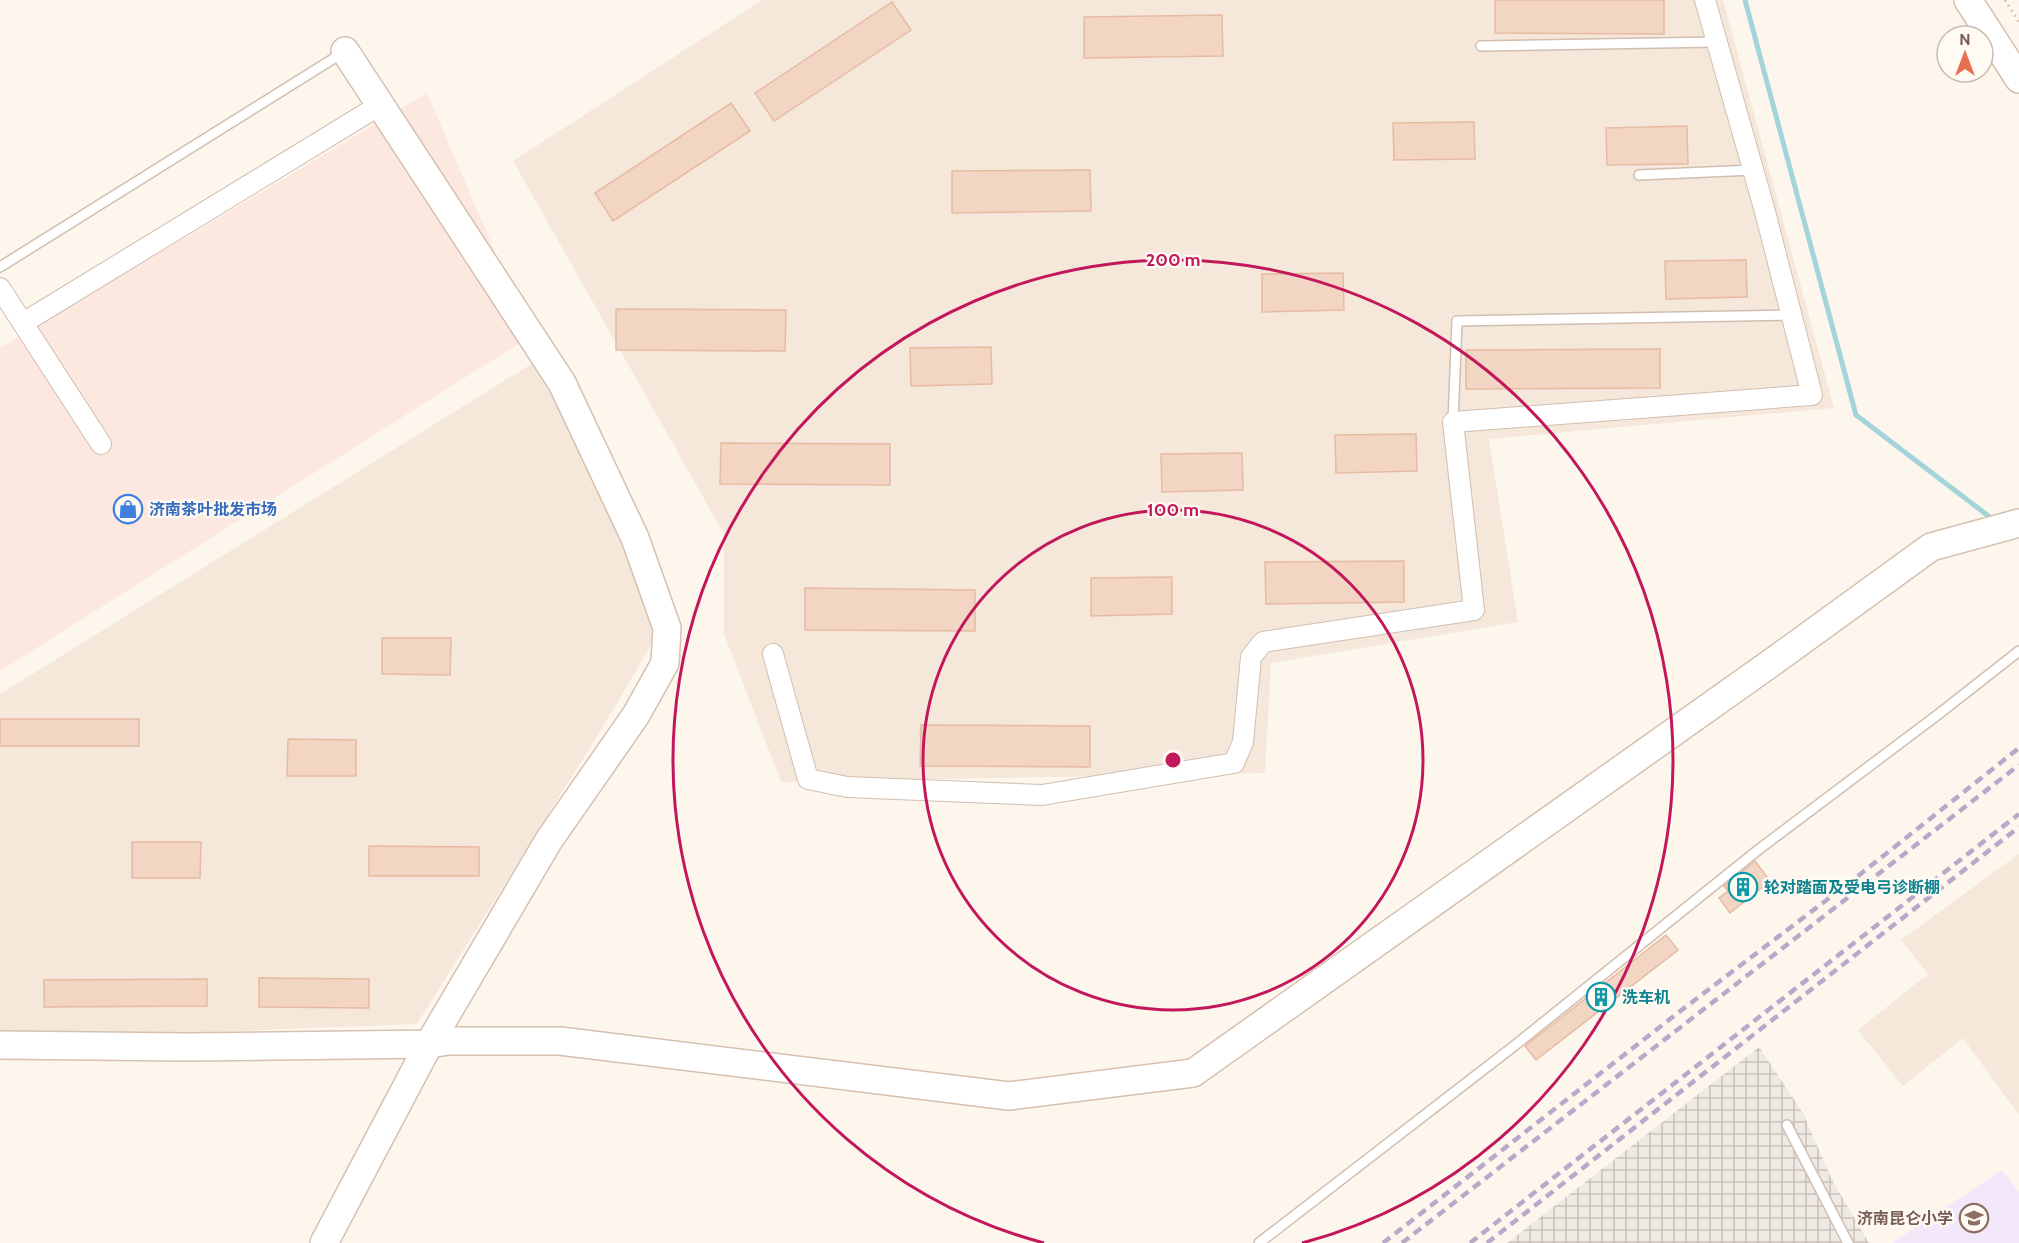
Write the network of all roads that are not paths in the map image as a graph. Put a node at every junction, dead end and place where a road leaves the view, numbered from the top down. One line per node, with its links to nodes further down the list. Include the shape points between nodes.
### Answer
1 (1705, 0): 3 (street)
2 (1968, 0): 6 (street)
3 (1717, 42): 4 (lane); 8 (street)
4 (1481, 46)
5 (345, 51): 7 (street); 10 (lane)
6 (2019, 79)
7 (380, 105): 13 (street); 19 (street, via 562,382 635,538 667,628 666,663 646,698 549,840)
8 (1753, 170): 9 (lane); 12 (street)
9 (1639, 176)
10 (0, 267)
11 (0, 288): 13 (street)
12 (1792, 315): 14 (lane, via 1457,321); 14 (street, via 1812,395)
13 (23, 323): 15 (street)
14 (1454, 422): 18 (street, via 1474,609 1263,642 1251,657 1243,742 1234,763 1041,795 848,787 808,779)
15 (101, 444)
16 (2019, 523): 19 (street, via 1931,547 1193,1073 1009,1096 560,1041)
17 (2019, 651): 23 (lane, via 1758,850 1514,1046)
18 (773, 654)
19 (429, 1044): 20 (street); 22 (street)
20 (0, 1045)
21 (1787, 1125): 24 (lane)
22 (324, 1243)
23 (1259, 1243)
24 (1848, 1243)

